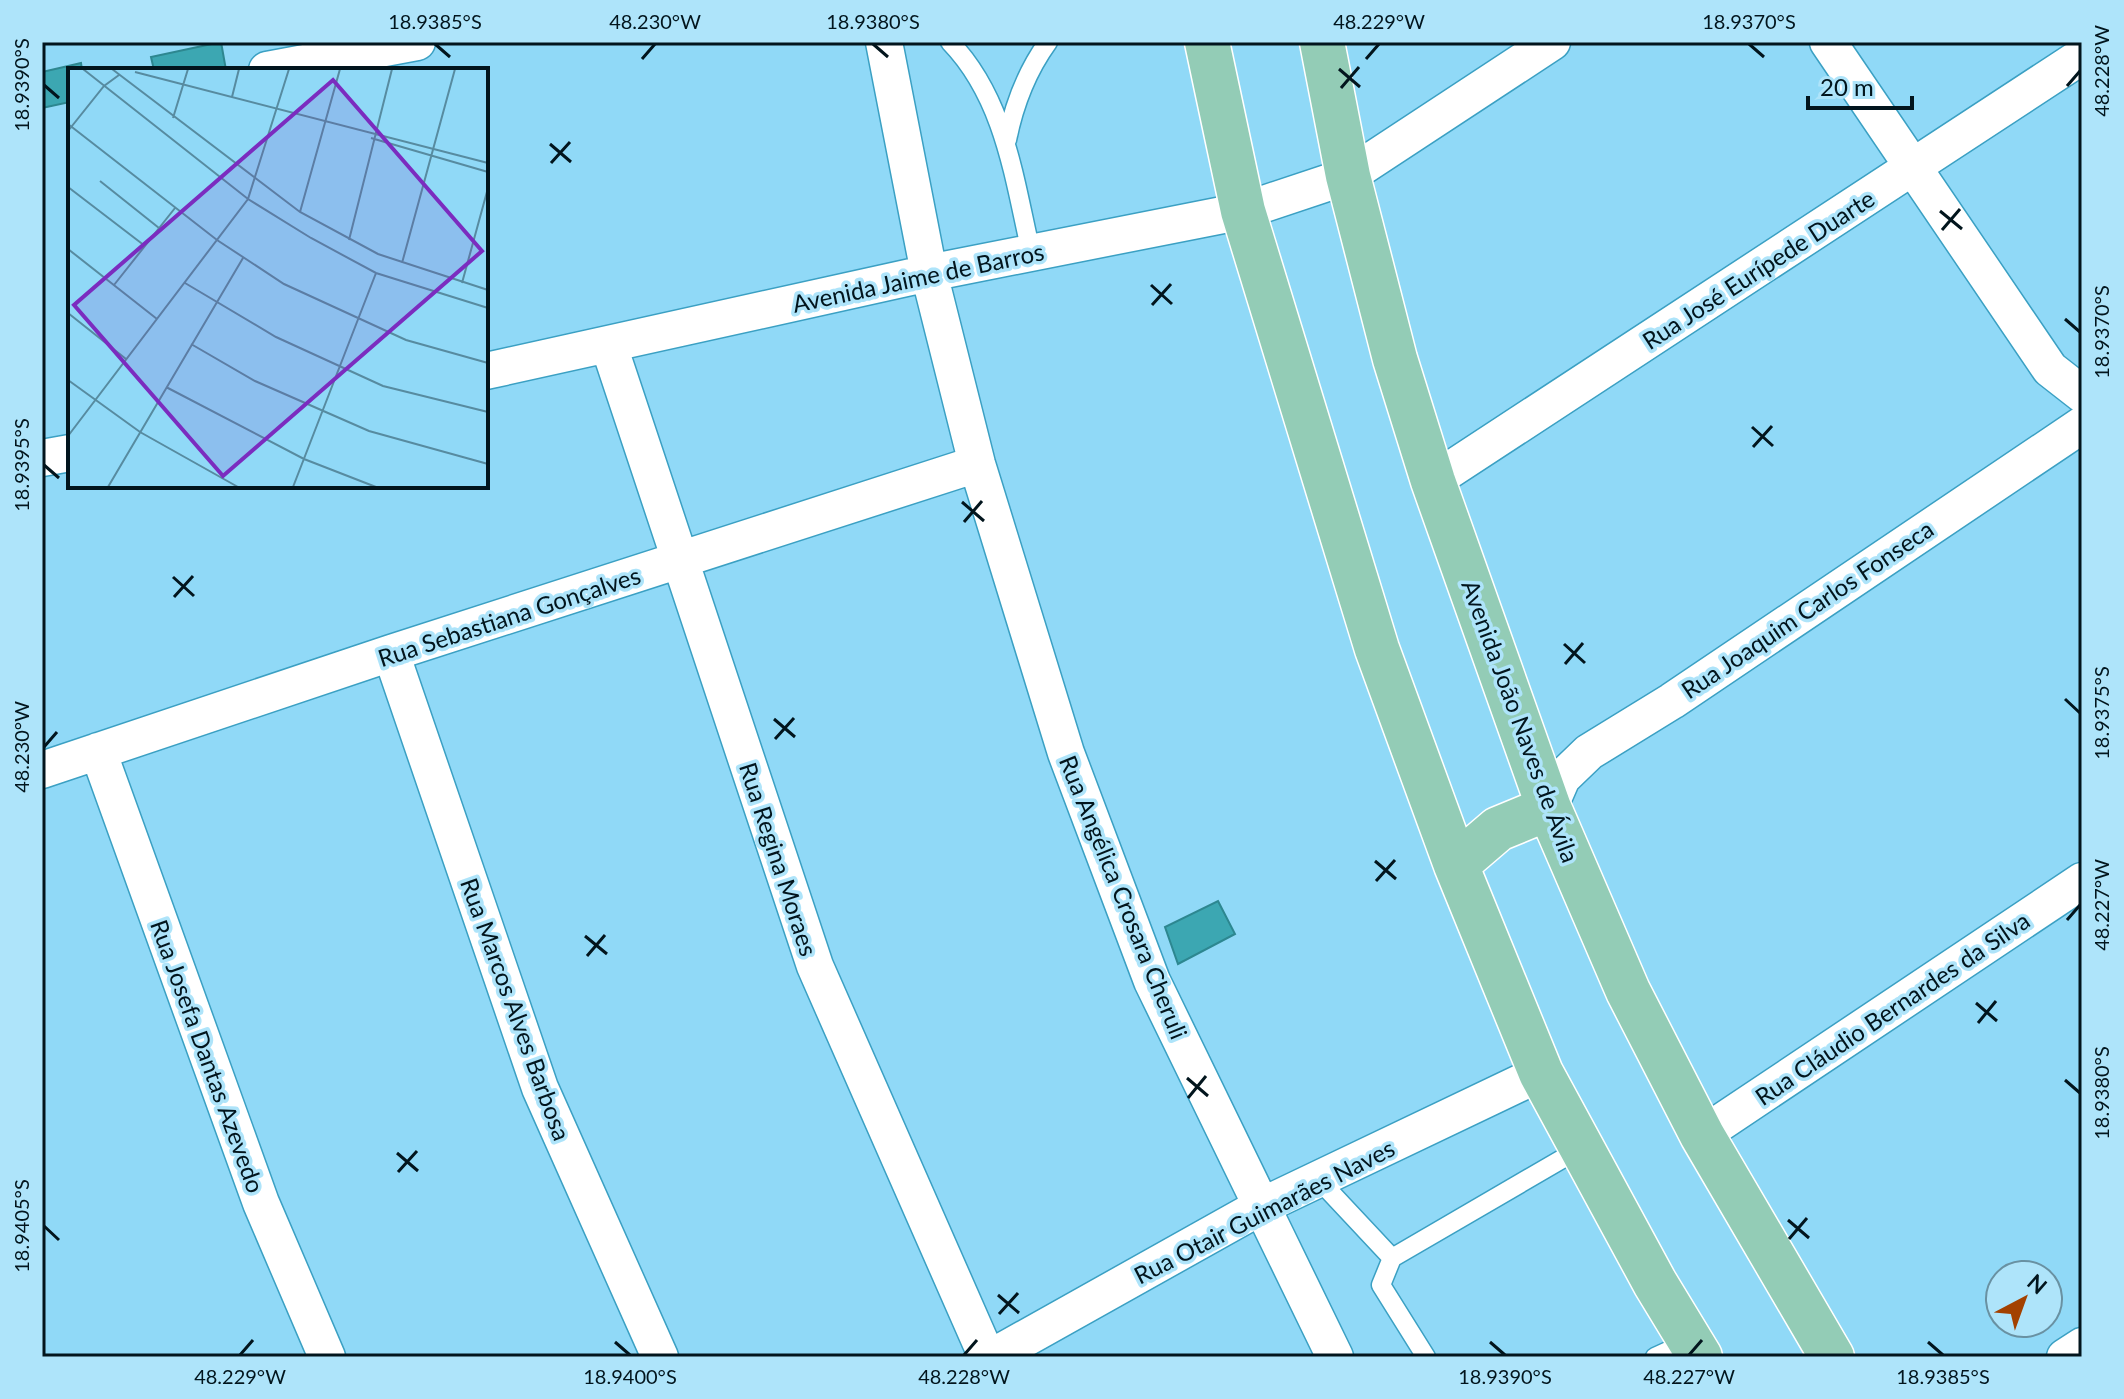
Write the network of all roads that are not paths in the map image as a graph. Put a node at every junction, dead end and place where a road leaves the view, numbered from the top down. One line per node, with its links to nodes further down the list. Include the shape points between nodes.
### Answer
1 (262, 42): 11 (street)
2 (417, 42): 12 (street)
3 (884, 42): 18 (street, Rua Angélica Crosara Cheruli)
4 (950, 42): 13 (lane, via 989,99)
5 (1048, 42): 13 (lane, via 1026,79)
6 (1207, 42): 16 (main road)
7 (1322, 42): 15 (main road, Avenida João Naves de Ávila)
8 (1552, 42): 15 (street, Avenida Jaime de Barros)
9 (1828, 42): 14 (street)
10 (2082, 56): 14 (street, Rua José Eurípede Duarte)
11 (267, 68)
12 (278, 68)
13 (1006, 143): 17 (lane)
14 (1911, 170): 20 (street); 27 (street, Rua José Eurípede Duarte)
15 (1348, 176): 16 (street, Avenida Jaime de Barros); 27 (main road, Avenida João Naves de Ávila)
16 (1243, 211): 17 (street, Avenida Jaime de Barros); 33 (main road, via 1377,649)
17 (1031, 252): 18 (street, Avenida Jaime de Barros)
18 (929, 273): 19 (street, Avenida Jaime de Barros); 26 (street, Rua Angélica Crosara Cheruli)
19 (609, 346): 21 (street, Avenida Jaime de Barros); 28 (street, Rua Regina Moraes)
20 (2050, 369): 22 (street); 23 (street)
21 (488, 371)
22 (2082, 394)
23 (2077, 439): 32 (street, Rua Joaquim Carlos Fonseca, via 1589,752 1562,778)
24 (68, 453): 25 (street)
25 (42, 458)
26 (977, 464): 28 (street, Rua Sebastiana Gonçalves); 39 (street, Rua Angélica Crosara Cheruli, via 1066,753 1152,981)
27 (1433, 481): 32 (main road, Avenida João Naves de Ávila)
28 (680, 561): 29 (street, Rua Sebastiana Gonçalves); 45 (street, Rua Regina Moraes, via 815,966)
29 (391, 653): 30 (street, Rua Sebastiana Gonçalves); 44 (street, Rua Marcos Alves Barbosa, via 540,1088)
30 (98, 751): 31 (street, Rua Sebastiana Gonçalves); 43 (street, Rua Josefa Dantas Azevedo, via 261,1203)
31 (42, 770)
32 (1549, 808): 33 (main road, via 1498,829); 36 (main road, Avenida João Naves de Ávila, via 1628,991)
33 (1456, 865): 35 (main road)
34 (2082, 881): 36 (street, Rua Cláudio Bernardes da Silva)
35 (1541, 1073): 37 (main road); 38 (street, Rua Otair Guimarães Naves)
36 (1702, 1135): 48 (main road, Avenida João Naves de Ávila)
37 (1581, 1148): 40 (lane); 42 (main road)
38 (1318, 1179): 39 (street, Rua Otair Guimarães Naves); 40 (lane)
39 (1260, 1207): 45 (street, Rua Otair Guimarães Naves); 46 (street, Rua Angélica Crosara Cheruli)
40 (1392, 1258): 47 (lane, via 1381,1285)
41 (2082, 1346): 49 (street)
42 (1682, 1352)
43 (327, 1357)
44 (660, 1357)
45 (990, 1357)
46 (1335, 1357)
47 (1426, 1357)
48 (1832, 1357)
49 (2065, 1357)

